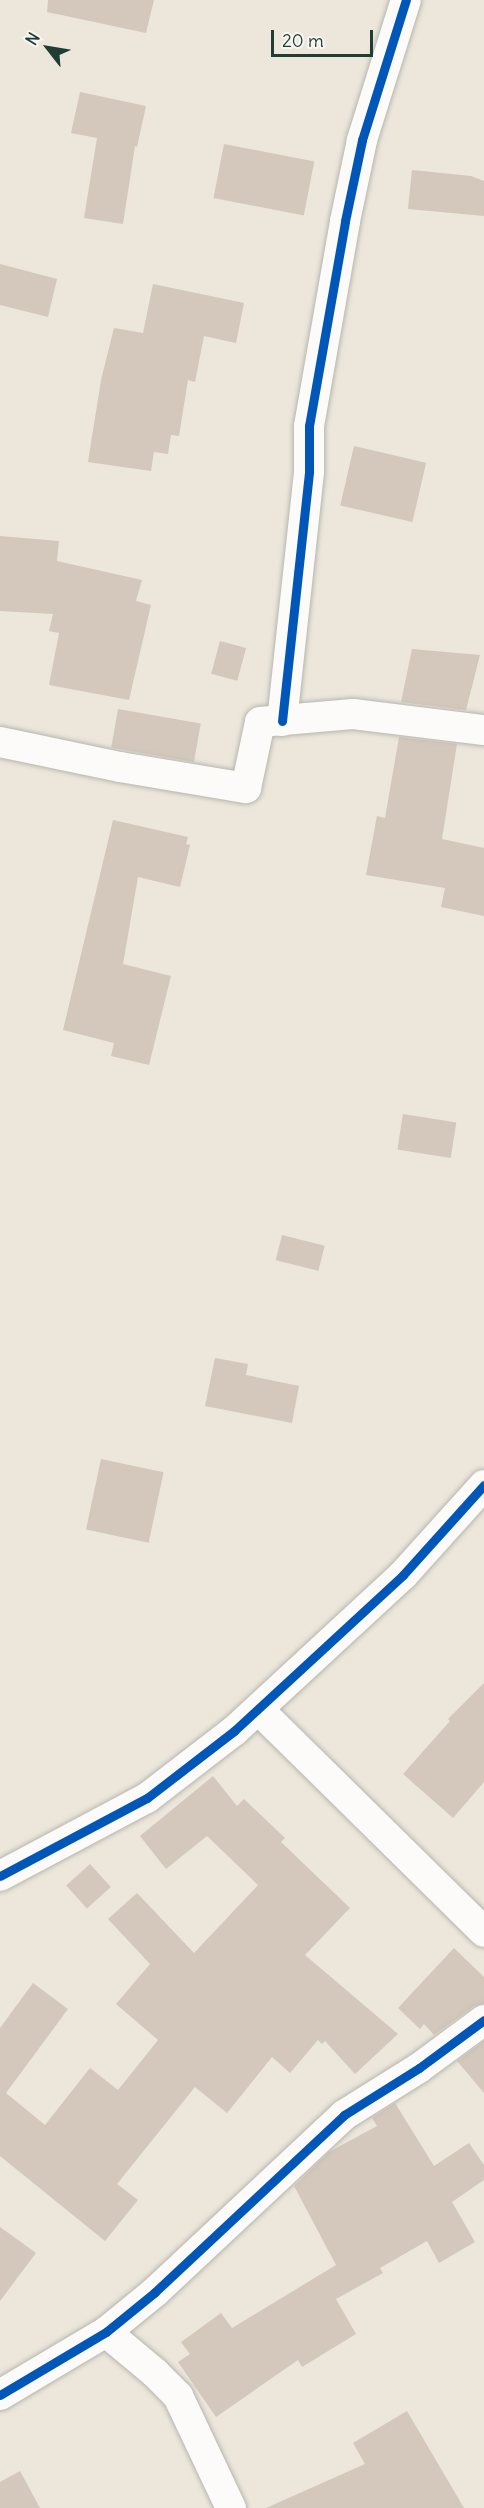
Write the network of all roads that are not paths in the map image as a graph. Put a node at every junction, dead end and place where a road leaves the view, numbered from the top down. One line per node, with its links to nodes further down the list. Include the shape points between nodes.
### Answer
1 (406, 0): 2 (street, via 362,140 309,426 309,471)
2 (282, 721): 3 (street, via 353,714); 4 (street, via 260,722 246,788)
3 (484, 730)
4 (0, 742)
5 (484, 1485): 6 (street, via 403,1575)
6 (259, 1710): 7 (street, via 147,1798); 8 (street)
7 (0, 1876)
8 (484, 1932)
9 (484, 2020): 10 (street, via 419,2068 344,2115 156,2292)
10 (106, 2332): 11 (street); 12 (street, via 178,2396)
11 (0, 2396)
12 (231, 2508)

